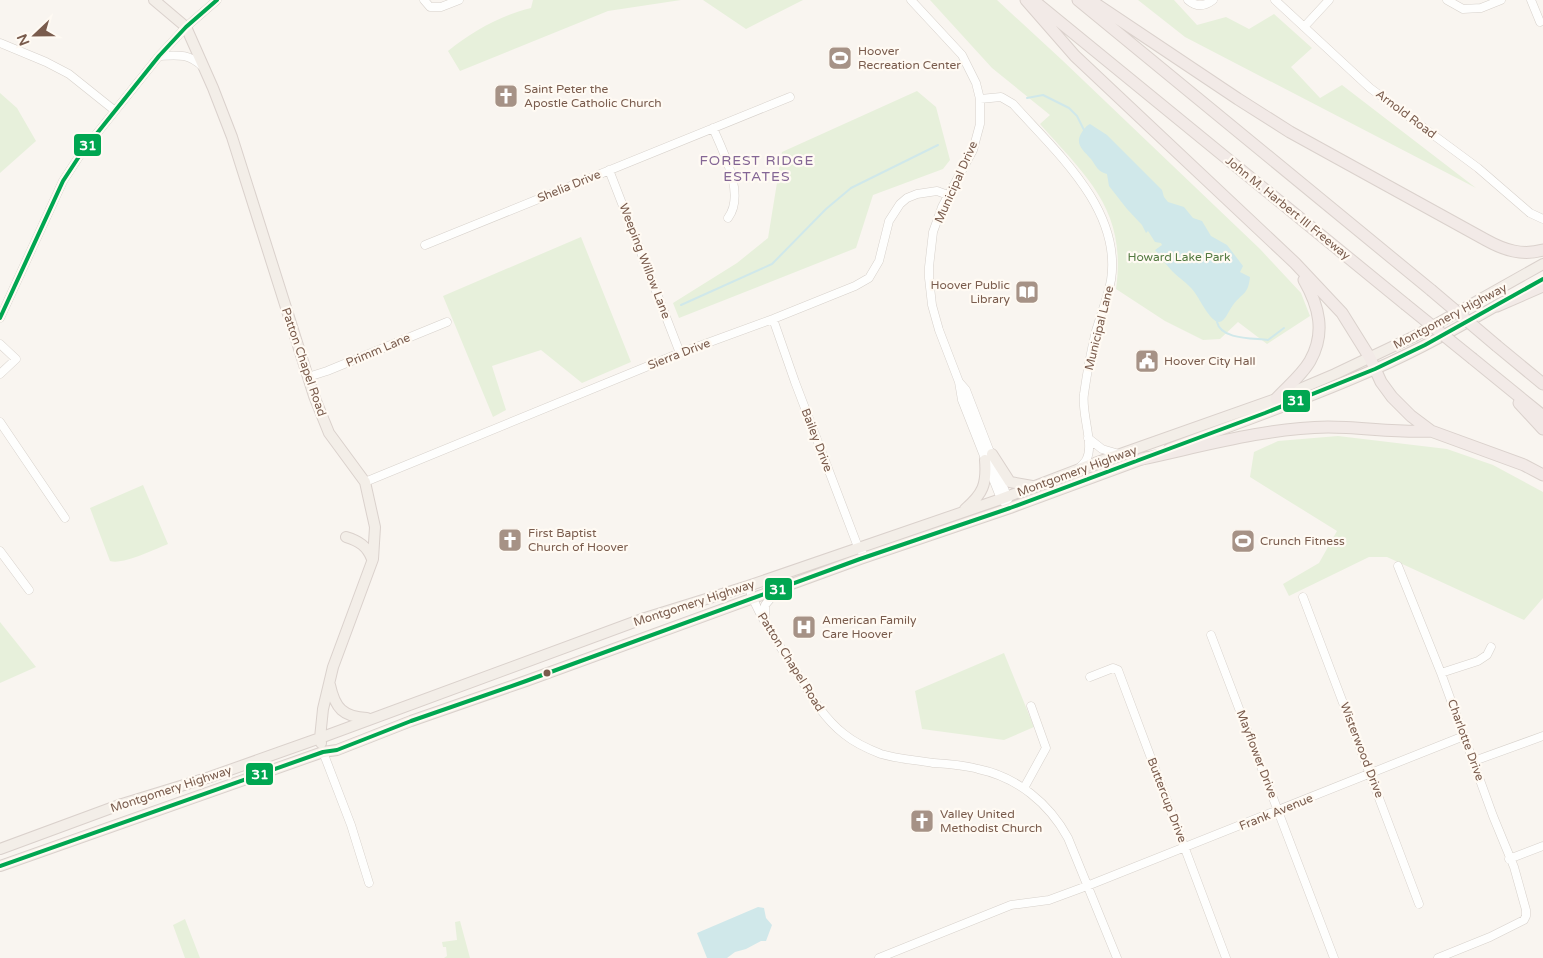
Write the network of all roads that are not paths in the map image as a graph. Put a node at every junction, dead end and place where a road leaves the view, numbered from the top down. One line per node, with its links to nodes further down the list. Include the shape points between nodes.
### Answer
1 (154, 0): 19 (main road)
2 (217, 0): 19 (street)
3 (424, 0): 4 (street, via 430,7)
4 (459, 0)
5 (911, 0): 24 (street, Municipal Drive, via 962,55)
6 (1026, 0): 33 (highway, via 1076,56)
7 (1033, 0): 49 (highway, John M. Harbert III Freeway, bridge)
8 (1078, 0): 42 (highway, bridge)
9 (1090, 0): 32 (highway, via 1290,132 1460,226 1512,251)
10 (1188, 0): 11 (street, via 1201,6)
11 (1213, 0)
12 (1275, 0): 18 (street, Arnold Road)
13 (1329, 0): 18 (street)
14 (1447, 0): 15 (street, via 1463,9 1481,8)
15 (1501, 0)
16 (1531, 0): 17 (street)
17 (1540, 22)
18 (1304, 27): 30 (street, Arnold Road, via 1370,88 1478,168 1524,208)
19 (186, 28): 21 (street); 22 (main road, Patton Chapel Road)
20 (0, 43): 25 (street, via 69,74)
21 (159, 56): 22 (street, via 179,55 194,59); 25 (street)
22 (204, 69): 48 (main road, Patton Chapel Road, via 232,137)
23 (790, 97): 26 (street, Shelia Drive)
24 (980, 99): 28 (street, Municipal Drive, via 980,124 973,150); 56 (street, Municipal Lane, via 1001,97 1013,104 1076,175 1100,213 1110,242 1111,280 1087,370 1082,403)
25 (114, 110): 38 (street, via 63,181)
26 (713, 128): 27 (street, Shelia Drive); 29 (street, via 735,189 734,206)
27 (609, 170): 31 (street, Shelia Drive); 43 (street, Weeping Willow Lane)
28 (948, 195): 39 (street, Sierra Drive, via 937,191 917,194 900,204 888,221 879,261 869,278); 58 (street, Municipal Drive, via 933,232 929,273 932,305 959,382 962,400)
29 (728, 218)
30 (1543, 219)
31 (425, 245)
32 (1543, 250)
33 (1295, 263): 44 (highway, via 1342,313); 51 (highway, via 1313,296 1320,321 1317,343 1310,361)
34 (1543, 264): 44 (main road, Montgomery Highway, via 1416,336)
35 (1543, 279): 37 (main road, Montgomery Highway)
36 (1543, 286): 37 (highway)
37 (1498, 306): 45 (main road, Montgomery Highway)
38 (0, 318)
39 (773, 319): 43 (street, Sierra Drive); 69 (street, Bailey Drive)
40 (447, 322): 48 (street, Primm Lane)
41 (0, 344): 46 (street, via 16,359)
42 (1499, 348): 47 (highway); 50 (highway)
43 (680, 353): 62 (street, Sierra Drive)
44 (1370, 358): 45 (highway); 51 (main road, Montgomery Highway)
45 (1375, 369): 55 (highway, via 1392,397); 59 (main road, Montgomery Highway)
46 (0, 374)
47 (1543, 374)
48 (308, 377): 62 (main road, Patton Chapel Road, via 329,433)
49 (1500, 381): 52 (highway, John M. Harbert III Freeway); 54 (highway)
50 (1543, 384)
51 (1276, 399): 57 (main road, Montgomery Highway)
52 (1543, 416)
53 (0, 422): 67 (street)
54 (1543, 429)
55 (1431, 432): 59 (highway, via 1326,427 1290,430); 61 (highway, via 1524,465)
56 (1088, 438): 57 (street, via 1102,450); 60 (street, Municipal Lane, via 1087,458)
57 (1121, 454): 60 (main road, Montgomery Highway)
58 (988, 457): 63 (main road, via 1010,482); 64 (street, Municipal Drive); 66 (main road, via 981,493)
59 (1142, 459): 65 (main road, Montgomery Highway)
60 (1077, 470): 63 (main road, Montgomery Highway)
61 (1543, 475)
62 (365, 482): 72 (main road, Patton Chapel Road, via 375,527)
63 (1036, 486): 64 (main road, Montgomery Highway)
64 (1004, 498): 65 (street, Municipal Drive); 66 (main road, Montgomery Highway)
65 (1010, 508): 71 (main road, Montgomery Highway)
66 (960, 513): 69 (main road, Montgomery Highway)
67 (65, 518)
68 (346, 537): 72 (main road, via 362,544)
69 (858, 547): 71 (street, Bailey Drive); 74 (main road, Montgomery Highway)
70 (0, 551): 75 (street)
71 (867, 557): 76 (main road, Montgomery Highway)
72 (373, 560): 84 (main road, Patton Chapel Road)
73 (1398, 566): 82 (street, Charlotte Drive)
74 (748, 586): 78 (street, Patton Chapel Road); 86 (main road, Montgomery Highway, via 636,621)
75 (29, 590)
76 (778, 590): 78 (main road, Montgomery Highway); 79 (street, via 765,605)
77 (1304, 597): 92 (street, Wisterwood Drive)
78 (753, 599): 79 (street, Patton Chapel Road); 90 (main road, Montgomery Highway, via 337,750)
79 (765, 622): 93 (street, Patton Chapel Road, via 822,711 856,742 891,756 978,768)
80 (1211, 635): 94 (street, Mayflower Drive)
81 (1491, 647): 82 (street, via 1487,656 1478,661)
82 (1441, 673): 87 (street, Charlotte Drive)
83 (1090, 678): 96 (street, Buttercup Drive, via 1113,668 1118,670)
84 (330, 682): 86 (main road, via 332,695 345,714); 89 (main road, Patton Chapel Road)
85 (1031, 706): 93 (street, via 1046,748)
86 (373, 718): 89 (main road, Montgomery Highway)
87 (1464, 736): 91 (street, Charlotte Drive); 92 (street, Frank Avenue)
88 (1543, 736): 91 (street)
89 (320, 738): 90 (main road, Patton Chapel Road); 97 (main road, Montgomery Highway, via 122,804)
90 (323, 752): 99 (main road, Montgomery Highway); 100 (street)
91 (1474, 761): 98 (street, Charlotte Drive)
92 (1371, 774): 94 (street, Frank Avenue); 102 (street, Wisterwood Drive)
93 (1024, 788): 101 (street, Patton Chapel Road, via 1046,806 1062,826)
94 (1279, 810): 96 (street, Frank Avenue); 106 (street, Mayflower Drive)
95 (1543, 846): 98 (street)
96 (1184, 848): 101 (street, Frank Avenue); 105 (street, Buttercup Drive)
97 (0, 849)
98 (1510, 859): 107 (street, Charlotte Drive, via 1518,881 1526,916 1524,920)
99 (0, 866)
100 (369, 883)
101 (1087, 886): 103 (street, Frank Avenue, via 1049,900 1011,905); 104 (street, Patton Chapel Road)
102 (1419, 904)
103 (879, 958)
104 (1117, 958)
105 (1226, 958)
106 (1334, 958)
107 (1438, 958)

